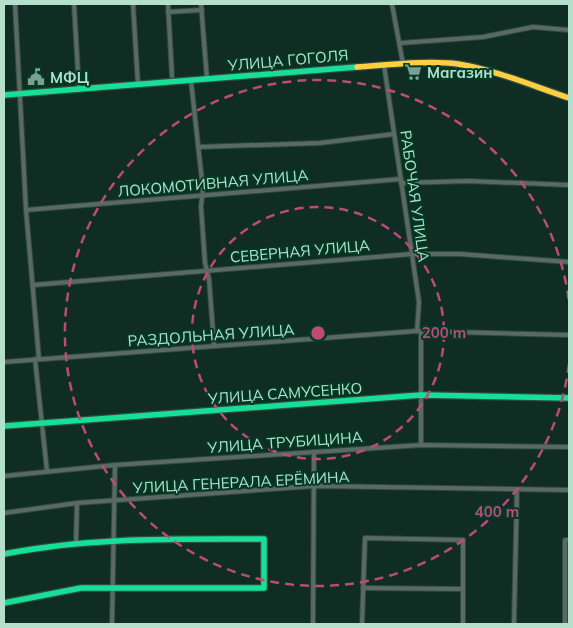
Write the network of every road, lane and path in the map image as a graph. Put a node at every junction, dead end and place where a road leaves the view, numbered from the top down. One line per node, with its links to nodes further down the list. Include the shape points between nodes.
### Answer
1 (15, 4): 18 (street)
2 (74, 4): 17 (street)
3 (133, 4): 16 (street)
4 (168, 4): 8 (street)
5 (201, 4): 7 (street)
6 (392, 4): 10 (street)
7 (202, 10): 8 (street); 14 (street)
8 (168, 12): 13 (street)
9 (569, 30): 10 (street, via 533,27 482,37)
10 (401, 43): 11 (street)
11 (403, 64): 12 (street, УЛИЦА ГОГОЛЯ); 20 (street, УЛИЦА ГОГОЛЯ, via 440,63 478,68)
12 (384, 65): 14 (street, УЛИЦА ГОГОЛЯ); 21 (street, РАБОЧАЯ УЛИЦА)
13 (172, 76)
14 (206, 80): 15 (street, УЛИЦА ГОГОЛЯ)
15 (190, 81): 16 (street, УЛИЦА ГОГОЛЯ); 22 (street)
16 (138, 85): 17 (street, УЛИЦА ГОГОЛЯ)
17 (80, 90): 18 (street, УЛИЦА ГОГОЛЯ)
18 (19, 94): 19 (street, УЛИЦА ГОГОЛЯ); 26 (street)
19 (4, 95)
20 (569, 98)
21 (394, 134): 22 (street, via 320,143); 23 (street, РАБОЧАЯ УЛИЦА)
22 (198, 147): 25 (street)
23 (401, 181): 24 (street, ЛОКОМОТИВНАЯ УЛИЦА, via 468,180); 25 (street, ЛОКОМОТИВНАЯ УЛИЦА); 27 (street, РАБОЧАЯ УЛИЦА)
24 (569, 185)
25 (202, 196): 26 (street, ЛОКОМОТИВНАЯ УЛИЦА); 29 (street)
26 (26, 210): 30 (street)
27 (412, 254): 28 (street, СЕВЕРНАЯ УЛИЦА); 29 (street, СЕВЕРНАЯ УЛИЦА); 31 (street, РАБОЧАЯ УЛИЦА, via 419,302)
28 (569, 262)
29 (207, 270): 30 (street, СЕВЕРНАЯ УЛИЦА); 33 (street)
30 (33, 285): 34 (street)
31 (419, 331): 32 (street, РАЗДОЛЬНАЯ УЛИЦА); 33 (street, РАЗДОЛЬНАЯ УЛИЦА); 36 (street, РАБОЧАЯ УЛИЦА)
32 (569, 335)
33 (214, 345): 34 (street, РАЗДОЛЬНАЯ УЛИЦА)
34 (37, 359): 35 (street, РАЗДОЛЬНАЯ УЛИЦА); 38 (street)
35 (4, 362)
36 (421, 395): 37 (street, УЛИЦА САМУСЕНКО); 38 (street, УЛИЦА САМУСЕНКО); 40 (street, РАБОЧАЯ УЛИЦА)
37 (569, 398)
38 (42, 422): 39 (street, УЛИЦА САМУСЕНКО); 44 (street)
39 (4, 426)
40 (420, 445): 41 (street, УЛИЦА ТРУБИЦИНА); 42 (street, УЛИЦА ТРУБИЦИНА)
41 (569, 447)
42 (314, 452): 43 (street, УЛИЦА ТРУБИЦИНА); 46 (street)
43 (115, 466): 44 (street, УЛИЦА ТРУБИЦИНА); 49 (street)
44 (47, 471): 45 (street, УЛИЦА ТРУБИЦИНА)
45 (4, 476)
46 (315, 486): 47 (street, УЛИЦА ГЕНЕРАЛА ЕРЁМИНА); 49 (street, УЛИЦА ГЕНЕРАЛА ЕРЁМИНА); 62 (street)
47 (517, 489): 48 (street, УЛИЦА ГЕНЕРАЛА ЕРЁМИНА); 65 (street)
48 (569, 490)
49 (114, 501): 50 (street, УЛИЦА ГЕНЕРАЛА ЕРЁМИНА); 52 (street)
50 (77, 503): 51 (street, УЛИЦА ГЕНЕРАЛА ЕРЁМИНА); 54 (street)
51 (4, 513)
52 (113, 540): 54 (street); 56 (street); 56 (street, via 264,539 264,588)
53 (569, 540): 59 (street, via 565,540)
54 (76, 542): 55 (street)
55 (4, 554)
56 (113, 588): 60 (street, via 44,593); 61 (street)
57 (363, 588): 58 (street); 58 (street, via 365,538 463,540); 63 (street)
58 (463, 590): 64 (street)
59 (567, 591): 66 (street)
60 (4, 603)
61 (112, 624)
62 (313, 624)
63 (362, 624)
64 (463, 624)
65 (514, 624)
66 (564, 624)

